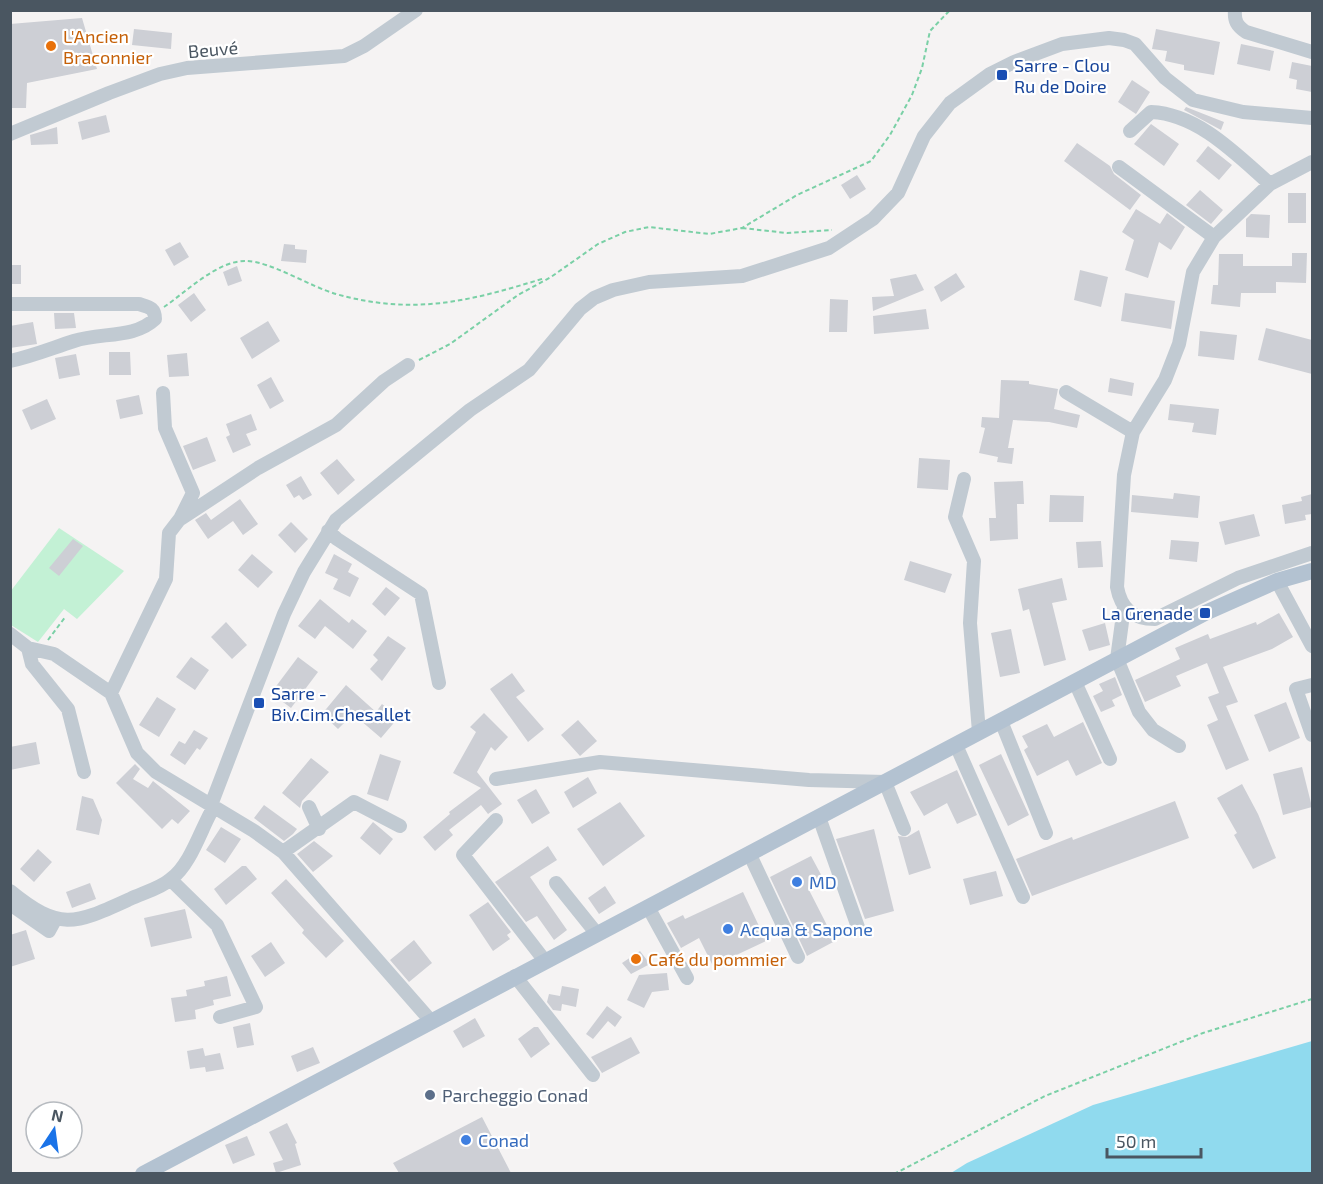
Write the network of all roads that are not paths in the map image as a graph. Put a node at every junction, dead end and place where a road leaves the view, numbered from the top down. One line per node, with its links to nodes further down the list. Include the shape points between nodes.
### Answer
1 (416, 10): 6 (street, Beuvé, via 344,56 187,68 160,74)
2 (1235, 10): 3 (street, via 1238,27 1246,32)
3 (1312, 52)
4 (1312, 118): 19 (street, via 1243,112 1193,100 1165,78 1135,44 1124,40 1062,44 1014,62 950,103 924,136 898,193 853,234 829,248 742,276 649,282 594,298 580,309 529,370 470,410 355,502)
5 (1130, 130): 9 (street, via 1151,112 1169,113 1220,140)
6 (10, 134)
7 (1312, 162): 9 (street)
8 (1119, 167): 10 (street)
9 (1270, 184): 10 (street)
10 (1214, 237): 16 (street, via 1193,272 1179,344 1165,380)
11 (10, 304): 12 (street, via 139,304 155,312 155,319 146,328 74,341)
12 (10, 361)
13 (408, 365): 18 (street, via 384,381 336,425 258,468)
14 (1066, 392): 16 (street)
15 (163, 393): 18 (street, via 165,428 193,493)
16 (1133, 432): 23 (street, via 1124,475 1118,576)
17 (964, 479): 33 (street, via 955,517 974,561 970,623)
18 (179, 520): 31 (street, via 170,533 166,579)
19 (328, 531): 29 (street, via 421,594); 41 (street, via 284,615)
20 (1312, 553): 23 (street, via 1239,578 1155,619 1143,619)
21 (1312, 571): 22 (main road)
22 (1277, 581): 25 (street); 27 (main road)
23 (1124, 607): 27 (street)
24 (10, 634): 26 (street)
25 (1312, 646)
26 (34, 649): 31 (street, via 54,654); 38 (street, via 32,664 68,709)
27 (1117, 659): 28 (main road); 36 (street, via 1139,712 1153,730)
28 (1075, 682): 32 (main road); 37 (street)
29 (439, 683)
30 (1312, 685): 34 (street, via 1296,689)
31 (111, 693): 41 (street, via 137,753 156,772)
32 (1000, 721): 33 (main road); 48 (street)
33 (979, 732): 35 (main road)
34 (1312, 735)
35 (956, 745): 40 (main road); 54 (street)
36 (1179, 746)
37 (1110, 759)
38 (84, 772)
39 (496, 779): 40 (street, via 600,762 809,780)
40 (885, 782): 43 (main road); 47 (street)
41 (211, 804): 49 (street); 51 (street, via 211,812)
42 (309, 807): 46 (street)
43 (819, 817): 50 (main road); 58 (street)
44 (496, 820): 61 (street, via 463,855)
45 (400, 826): 46 (street, via 354,802)
46 (319, 828): 49 (street)
47 (904, 829)
48 (1046, 833)
49 (283, 852): 65 (street)
50 (750, 855): 56 (main road); 60 (street)
51 (171, 880): 57 (street, via 87,919); 64 (street, via 217,925 256,1006)
52 (556, 883): 59 (street)
53 (10, 891): 57 (street)
54 (1023, 897)
55 (10, 904): 57 (street, via 49,931)
56 (648, 907): 59 (main road); 63 (street)
57 (55, 920)
58 (859, 930)
59 (597, 934): 61 (main road)
60 (798, 957)
61 (545, 961): 62 (main road)
62 (515, 976): 65 (main road); 66 (street)
63 (687, 978)
64 (220, 1017)
65 (431, 1021): 67 (main road)
66 (593, 1075)
67 (143, 1173)

